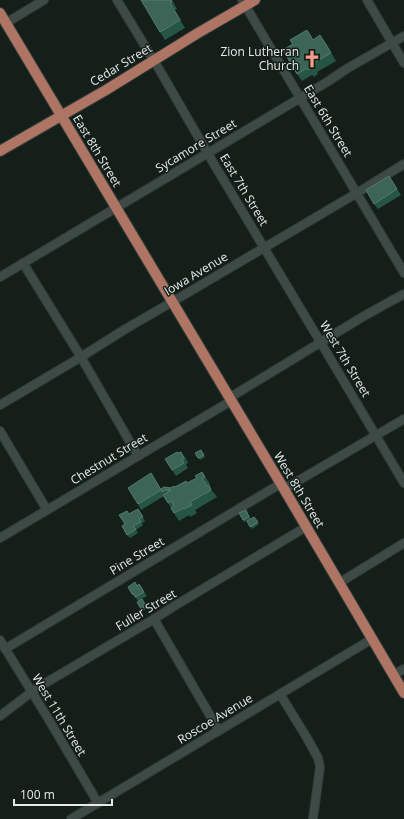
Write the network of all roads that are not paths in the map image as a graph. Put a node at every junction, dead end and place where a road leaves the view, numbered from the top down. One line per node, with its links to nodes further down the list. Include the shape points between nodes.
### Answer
1 (44, 0): 7 (street)
2 (117, 0): 10 (street, East 7th Street)
3 (254, 0): 5 (main road, Cedar Street)
4 (367, 0): 9 (street)
5 (244, 3): 10 (main road, Cedar Street); 12 (street, East 6th Street)
6 (0, 13): 7 (main road, East 8th Street)
7 (6, 23): 13 (main road, East 8th Street)
8 (404, 36): 9 (street, Sycamore Street)
9 (392, 43): 11 (street); 12 (street, Sycamore Street)
10 (154, 60): 13 (main road, Cedar Street); 15 (street, East 7th Street)
11 (404, 63)
12 (300, 98): 15 (street, Sycamore Street); 17 (street, East 6th Street)
13 (61, 116): 14 (main road, Cedar Street); 18 (main road, East 8th Street)
14 (0, 151)
15 (208, 153): 18 (street, Sycamore Street); 19 (street, East 7th Street)
16 (404, 164): 17 (street, Iowa Avenue)
17 (356, 193): 19 (street, Iowa Avenue); 21 (street, East 6th Street)
18 (116, 207): 20 (street, Sycamore Street); 24 (main road, East 8th Street)
19 (264, 247): 24 (street, Iowa Avenue); 25 (street, West 7th Street)
20 (23, 263): 22 (street, Sycamore Street); 26 (street)
21 (404, 273)
22 (0, 277)
23 (404, 294): 25 (street, Chestnut Street)
24 (172, 302): 26 (street, Iowa Avenue); 27 (main road, West 8th Street)
25 (321, 343): 27 (street, Chestnut Street); 31 (street, West 7th Street)
26 (81, 357): 28 (street, Iowa Avenue); 32 (street)
27 (230, 400): 32 (street, Chestnut Street); 34 (main road, West 8th Street)
28 (0, 405)
29 (404, 419): 31 (street, Pine Street)
30 (0, 431): 35 (street)
31 (376, 435): 33 (street, West 7th Street); 34 (street, Pine Street)
32 (138, 456): 35 (street, Chestnut Street)
33 (404, 483)
34 (282, 487): 36 (main road, West 8th Street); 43 (street, Pine Street)
35 (47, 510): 37 (street, Chestnut Street)
36 (306, 527): 39 (main road, West 8th Street); 40 (street, Fuller Street)
37 (0, 538)
38 (404, 543): 39 (street)
39 (339, 583): 41 (main road, West 8th Street)
40 (154, 619): 46 (street, Fuller Street); 50 (street)
41 (372, 639): 45 (main road, West 8th Street); 48 (street, Roscoe Avenue)
42 (0, 640): 43 (street, West 11th Street)
43 (5, 649): 46 (street, West 11th Street)
44 (404, 669): 45 (street)
45 (394, 675): 47 (main road, West 8th Street)
46 (32, 693): 49 (street, Fuller Street); 51 (street, West 11th Street)
47 (404, 693)
48 (280, 694): 50 (street, Roscoe Avenue); 53 (street, via 319,762)
49 (0, 716)
50 (219, 731): 51 (street, Roscoe Avenue)
51 (98, 803): 52 (street, Roscoe Avenue)
52 (71, 819)
53 (314, 819)

